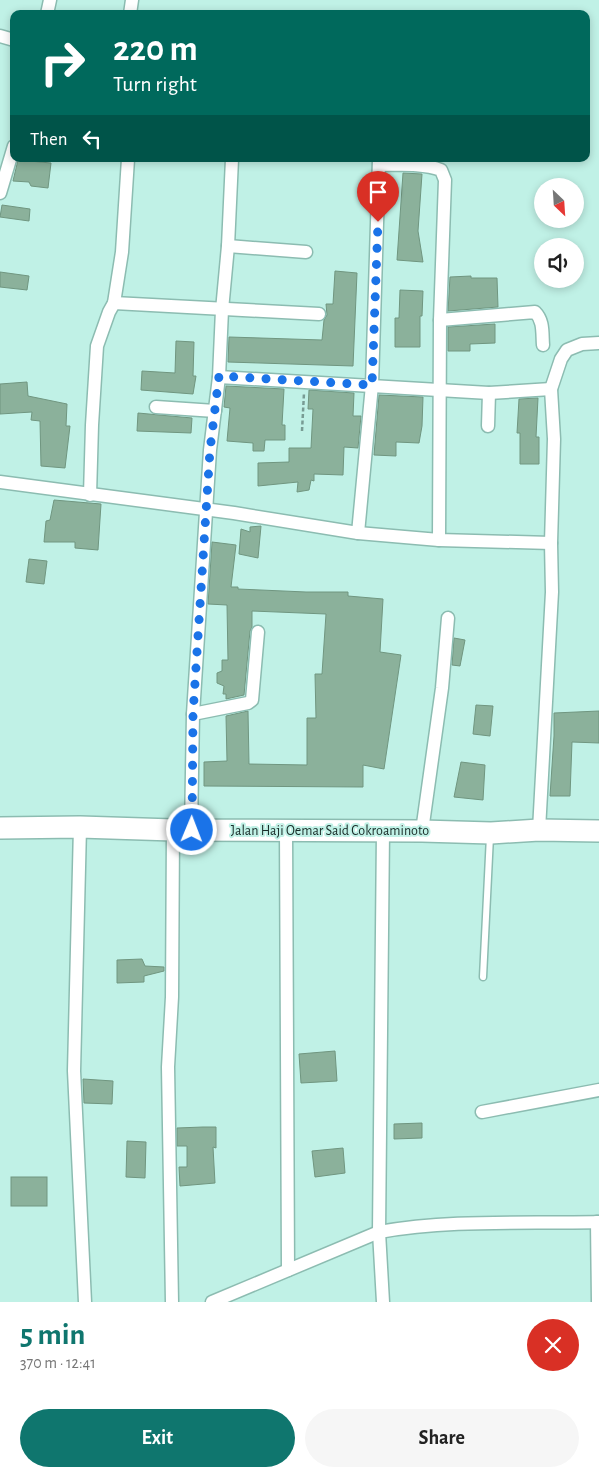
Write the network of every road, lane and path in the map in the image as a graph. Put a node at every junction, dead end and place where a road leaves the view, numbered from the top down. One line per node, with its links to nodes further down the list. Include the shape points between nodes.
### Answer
1 (10, 159): 5 (street)
2 (128, 162): 8 (street, via 122,252)
3 (232, 162): 6 (street)
4 (379, 162): 11 (street, via 435,168 443,174); 16 (street)
5 (0, 193)
6 (228, 246): 7 (street); 9 (street)
7 (306, 252)
8 (114, 303): 9 (street); 25 (street, via 98,346)
9 (222, 310): 10 (street); 14 (street)
10 (319, 314)
11 (440, 320): 13 (street, via 535,312 542,325); 18 (street)
12 (599, 343): 17 (street, via 582,344 567,350)
13 (543, 345)
14 (219, 376): 15 (street); 21 (street)
15 (304, 382): 16 (street); 23 (path)
16 (372, 385): 18 (street); 27 (street)
17 (551, 389): 19 (street); 29 (street, via 554,439)
18 (439, 390): 19 (street); 28 (street)
19 (489, 392): 22 (street)
20 (156, 407): 21 (street)
21 (215, 411): 26 (street)
22 (488, 426)
23 (302, 431)
24 (0, 482): 25 (street)
25 (90, 495): 26 (street)
26 (208, 509): 27 (street); 32 (street)
27 (358, 533): 28 (street)
28 (439, 540): 29 (street)
29 (551, 543): 37 (street, via 552,592)
30 (448, 618): 39 (street, via 442,688)
31 (258, 632): 32 (street, via 252,700)
32 (193, 714): 35 (street)
33 (80, 827): 34 (highway, Jalan Haji Oemar Said Cokroaminoto); 35 (highway, Jalan Haji Oemar Said Cokroaminoto); 48 (street, via 74,1071)
34 (0, 828)
35 (182, 830): 36 (highway, Jalan Haji Oemar Said Cokroaminoto); 49 (street, via 168,1067)
36 (286, 830): 38 (highway, Jalan Haji Oemar Said Cokroaminoto); 47 (street)
37 (539, 830): 40 (highway, Jalan Haji Oemar Said Cokroaminoto); 41 (highway, Jalan Haji Oemar Said Cokroaminoto)
38 (383, 831): 39 (highway, Jalan Haji Oemar Said Cokroaminoto); 46 (street)
39 (422, 831): 41 (highway, Jalan Haji Oemar Said Cokroaminoto)
40 (599, 831)
41 (490, 833): 42 (lane)
42 (483, 977)
43 (599, 1090): 44 (street)
44 (482, 1112)
45 (598, 1222): 46 (street, via 458,1222); 52 (street)
46 (379, 1232): 47 (street); 51 (street)
47 (288, 1270): 50 (street)
48 (85, 1302)
49 (172, 1302)
50 (212, 1302)
51 (383, 1302)
52 (598, 1302)

